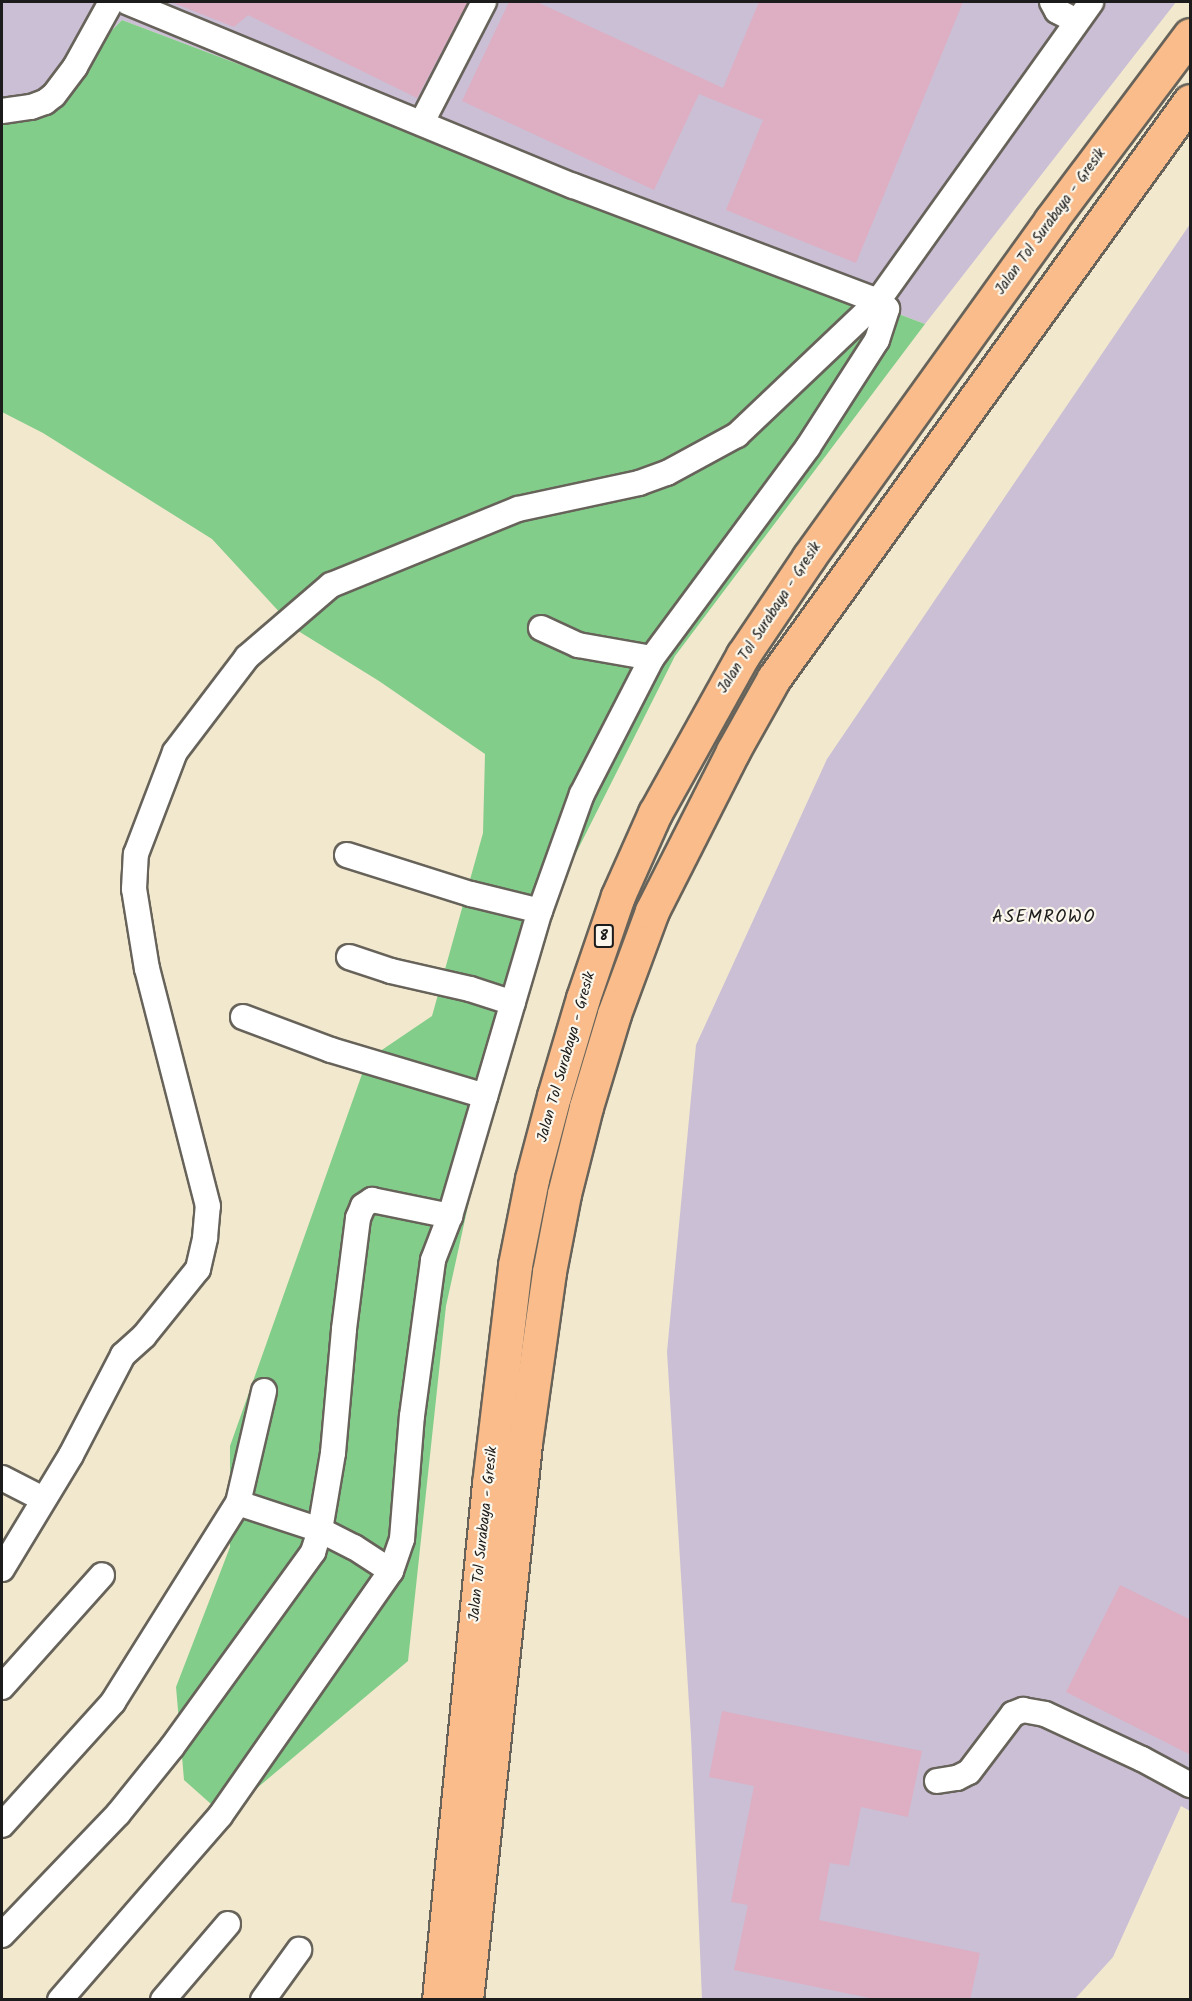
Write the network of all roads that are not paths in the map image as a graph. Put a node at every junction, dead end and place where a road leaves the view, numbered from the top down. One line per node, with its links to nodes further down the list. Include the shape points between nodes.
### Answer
1 (111, 2): 9 (street, via 75,67 54,95 31,107)
2 (127, 2): 10 (street)
3 (484, 2): 10 (street)
4 (1052, 2): 6 (street, via 1057,11)
5 (1091, 2): 6 (street)
6 (1077, 21): 11 (street)
7 (1191, 35): 39 (highway, Jalan Tol Surabaya - Gresik / 8, via 1051,220 743,655 656,813 618,896 554,1096 515,1265 489,1484)
8 (1191, 101): 40 (highway, Jalan Tol Surabaya - Gresik, via 774,678 652,911 614,1014 586,1107 549,1272 524,1455)
9 (2, 111)
10 (422, 122): 11 (street, via 584,190)
11 (878, 301): 13 (street, via 887,309 877,340 807,447); 23 (street, via 737,435 694,460 639,483 518,509 331,585 247,657 175,752 136,854 134,889 147,969 206,1196 205,1238 198,1269 144,1336 123,1355 71,1455)
12 (541, 628): 13 (street, via 578,645)
13 (652, 658): 15 (street, via 582,794)
14 (347, 855): 15 (street)
15 (540, 911): 17 (street)
16 (349, 957): 17 (street)
17 (513, 1003): 19 (street)
18 (243, 1017): 19 (street, via 331,1050)
19 (485, 1096): 20 (street)
20 (450, 1216): 25 (street, via 372,1200 363,1206 358,1218 333,1453); 27 (street, via 433,1260 412,1416 402,1539)
21 (264, 1391): 24 (street)
22 (2, 1478): 23 (street)
23 (43, 1499): 26 (street)
24 (238, 1503): 25 (street); 32 (street, via 113,1702)
25 (320, 1530): 27 (street); 34 (street, via 313,1552 172,1747 118,1814)
26 (2, 1569)
27 (391, 1571): 36 (street, via 217,1820)
28 (102, 1575): 29 (street)
29 (2, 1686)
30 (937, 1781): 31 (street, via 969,1772 1013,1714 1023,1710 1045,1714)
31 (1191, 1785)
32 (2, 1825)
33 (228, 1924): 37 (street)
34 (2, 1935)
35 (299, 1950): 38 (street)
36 (60, 2000)
37 (163, 2000)
38 (263, 2000)
39 (439, 2000)
40 (466, 2000)

